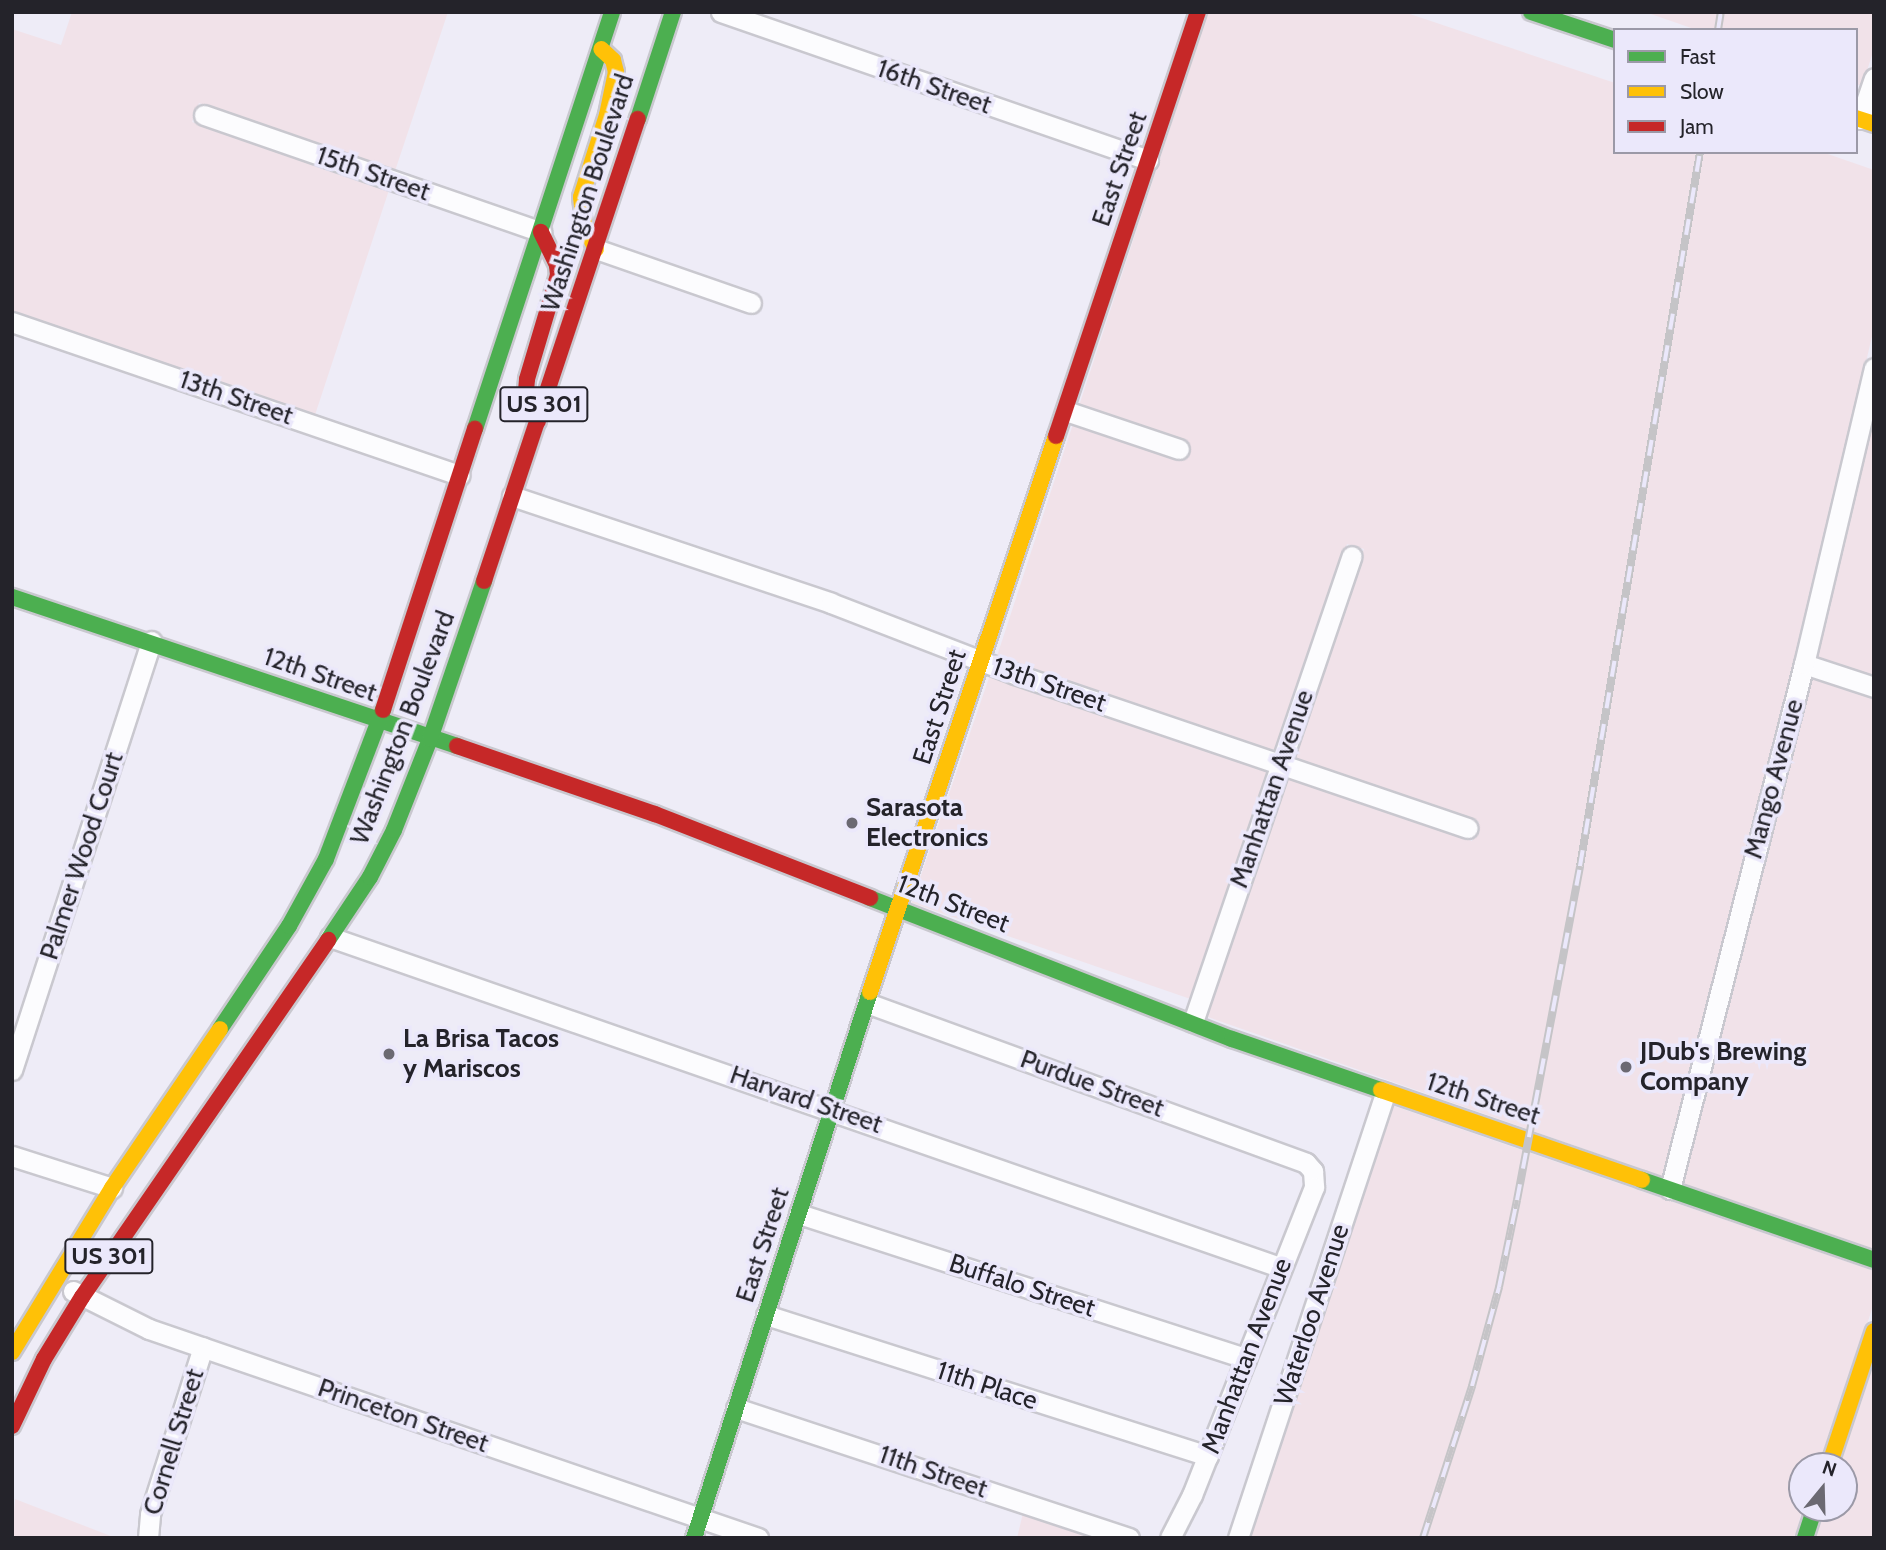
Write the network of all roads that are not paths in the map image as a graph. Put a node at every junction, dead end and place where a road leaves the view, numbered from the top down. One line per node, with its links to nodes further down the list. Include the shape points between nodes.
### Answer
1 (612, 12): 7 (street, Washington Boulevard / US 301)
2 (673, 12): 13 (street, Washington Boulevard / US 301)
3 (721, 12): 11 (street, 16th Street)
4 (1198, 12): 11 (street, East Street)
5 (1531, 12): 6 (street)
6 (1613, 39)
7 (601, 49): 12 (street, Washington Boulevard / US 301); 13 (street, via 613,60 616,72 580,197 583,225)
8 (1874, 78): 10 (street)
9 (204, 116): 12 (street, 15th Street)
10 (1863, 120)
11 (1148, 160): 17 (street, East Street)
12 (541, 232): 18 (street, via 558,275 527,379 528,400); 20 (street, Washington Boulevard / US 301)
13 (596, 249): 14 (street); 18 (street, Washington Boulevard / US 301)
14 (751, 303)
15 (12, 322): 20 (street, 13th Street)
16 (1874, 368): 26 (street, Mango Avenue)
17 (1066, 411): 19 (street); 25 (street, East Street)
18 (538, 421): 21 (street, Washington Boulevard / US 301)
19 (1179, 449)
20 (460, 475): 28 (street, Washington Boulevard / US 301)
21 (512, 496): 25 (street, 13th Street, via 827,601); 29 (street, Washington Boulevard / US 301)
22 (1352, 556): 30 (street, Manhattan Avenue)
23 (12, 597): 24 (street, 12th Street)
24 (151, 641): 28 (street, 12th Street); 36 (street, Palmer Wood Court)
25 (981, 661): 30 (street, 13th Street); 32 (street, East Street)
26 (1804, 664): 27 (street); 42 (street, Mango Avenue)
27 (1874, 687)
28 (379, 722): 29 (street, 12th Street); 41 (street, Washington Boulevard / US 301, via 326,859 289,926)
29 (430, 739): 32 (street, 12th Street, via 655,814); 33 (street, Washington Boulevard / US 301, via 382,853)
30 (1281, 763): 31 (street, 13th Street); 35 (street, Manhattan Avenue)
31 (1468, 828)
32 (898, 909): 34 (street, East Street); 35 (street, 12th Street)
33 (330, 937): 38 (street, Harvard Street); 47 (street, Washington Boulevard / US 301)
34 (867, 1003): 38 (street, East Street); 40 (street, Purdue Street, via 1306,1163)
35 (1193, 1022): 37 (street, 12th Street)
36 (12, 1070)
37 (1385, 1093): 42 (street, 12th Street); 63 (street, Waterloo Avenue)
38 (833, 1109): 43 (street, East Street); 45 (street, Harvard Street)
39 (12, 1156): 41 (street)
40 (1313, 1171): 45 (street, Manhattan Avenue, via 1314,1187)
41 (112, 1188): 46 (street, Washington Boulevard / US 301)
42 (1670, 1189): 44 (street, 12th Street)
43 (799, 1214): 48 (street, East Street); 52 (street, Buffalo Street)
44 (1874, 1260)
45 (1280, 1267): 52 (street, Manhattan Avenue)
46 (54, 1280): 47 (street, Princeton Street); 51 (street, Washington Boulevard / US 301)
47 (82, 1297): 50 (street, Princeton Street, via 137,1324); 54 (street, Washington Boulevard / US 301, via 44,1359)
48 (766, 1315): 53 (street, East Street); 56 (street, 11th Place)
49 (1874, 1331): 55 (street)
50 (203, 1347): 57 (street, Princeton Street); 58 (street, Cornell Street, via 150,1514)
51 (12, 1352)
52 (1246, 1358): 56 (street, Manhattan Avenue)
53 (736, 1408): 57 (street, East Street); 61 (street, 11th Street)
54 (12, 1426)
55 (1834, 1452)
56 (1208, 1456): 62 (street, Manhattan Avenue)
57 (700, 1518): 59 (street, East Street); 60 (street, Princeton Street)
58 (148, 1538)
59 (694, 1538)
60 (758, 1538)
61 (1129, 1538)
62 (1170, 1538)
63 (1238, 1538)

